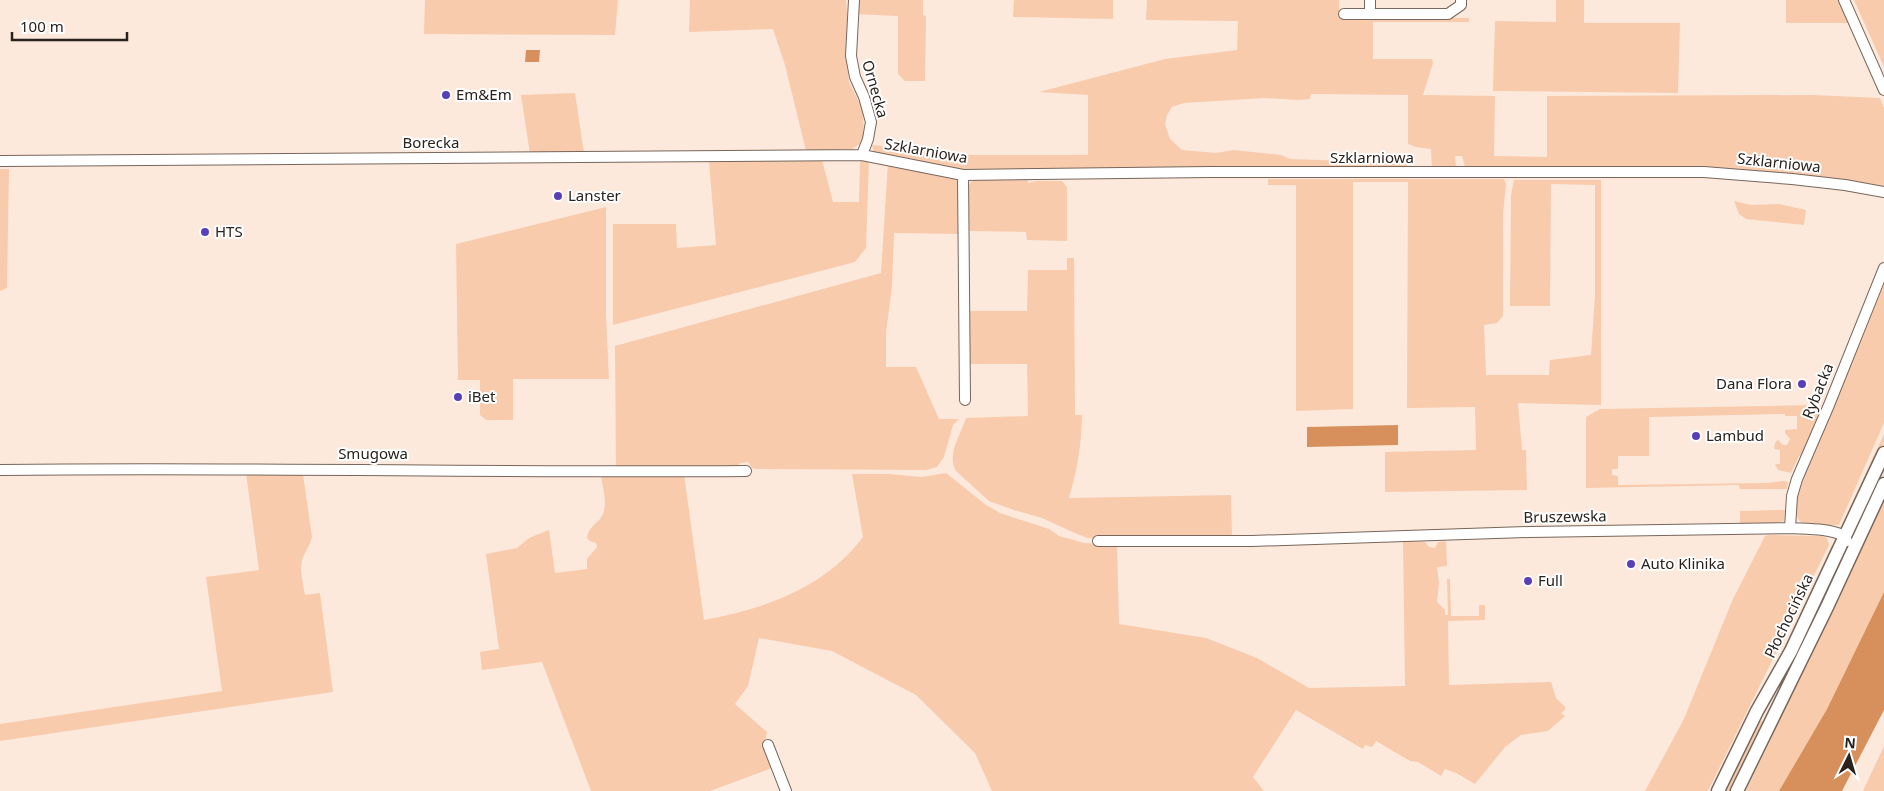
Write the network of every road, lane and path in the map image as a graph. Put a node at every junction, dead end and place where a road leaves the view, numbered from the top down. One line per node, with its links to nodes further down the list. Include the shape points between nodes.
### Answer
1 (854, 0): 8 (street, Ornecka, via 851,56 854,76 871,122)
2 (1370, 0): 6 (street)
3 (1461, 0): 6 (street, via 1461,5 1448,14)
4 (1844, 0): 7 (street)
5 (1344, 14): 6 (street)
6 (1370, 14)
7 (1884, 90)
8 (862, 155): 9 (street, Borecka); 10 (street, Szklarniowa)
9 (0, 161)
10 (963, 175): 11 (street, Szklarniowa, via 1704,172 1845,185); 13 (street)
11 (1884, 192)
12 (1884, 268): 18 (street, Rybacka, via 1797,479 1792,496)
13 (965, 400)
14 (1884, 453): 20 (main road, Płochocińska)
15 (0, 470): 16 (street, Smugowa)
16 (746, 471)
17 (1884, 484): 23 (main road, Płochocińska)
18 (1790, 528): 19 (street, Bruszewska); 21 (street, Bruszewska)
19 (1830, 532): 20 (street, Bruszewska); 22 (street)
20 (1845, 536): 22 (main road, Płochocińska); 23 (street)
21 (1098, 541)
22 (1836, 555): 24 (main road, Płochocińska, via 1792,651)
23 (1847, 562): 25 (main road, Płochocińska)
24 (1757, 711): 25 (street); 28 (main road, Płochocińska)
25 (1772, 718): 29 (main road, Płochocińska)
26 (768, 745): 27 (street)
27 (786, 791)
28 (1718, 791)
29 (1737, 791)

